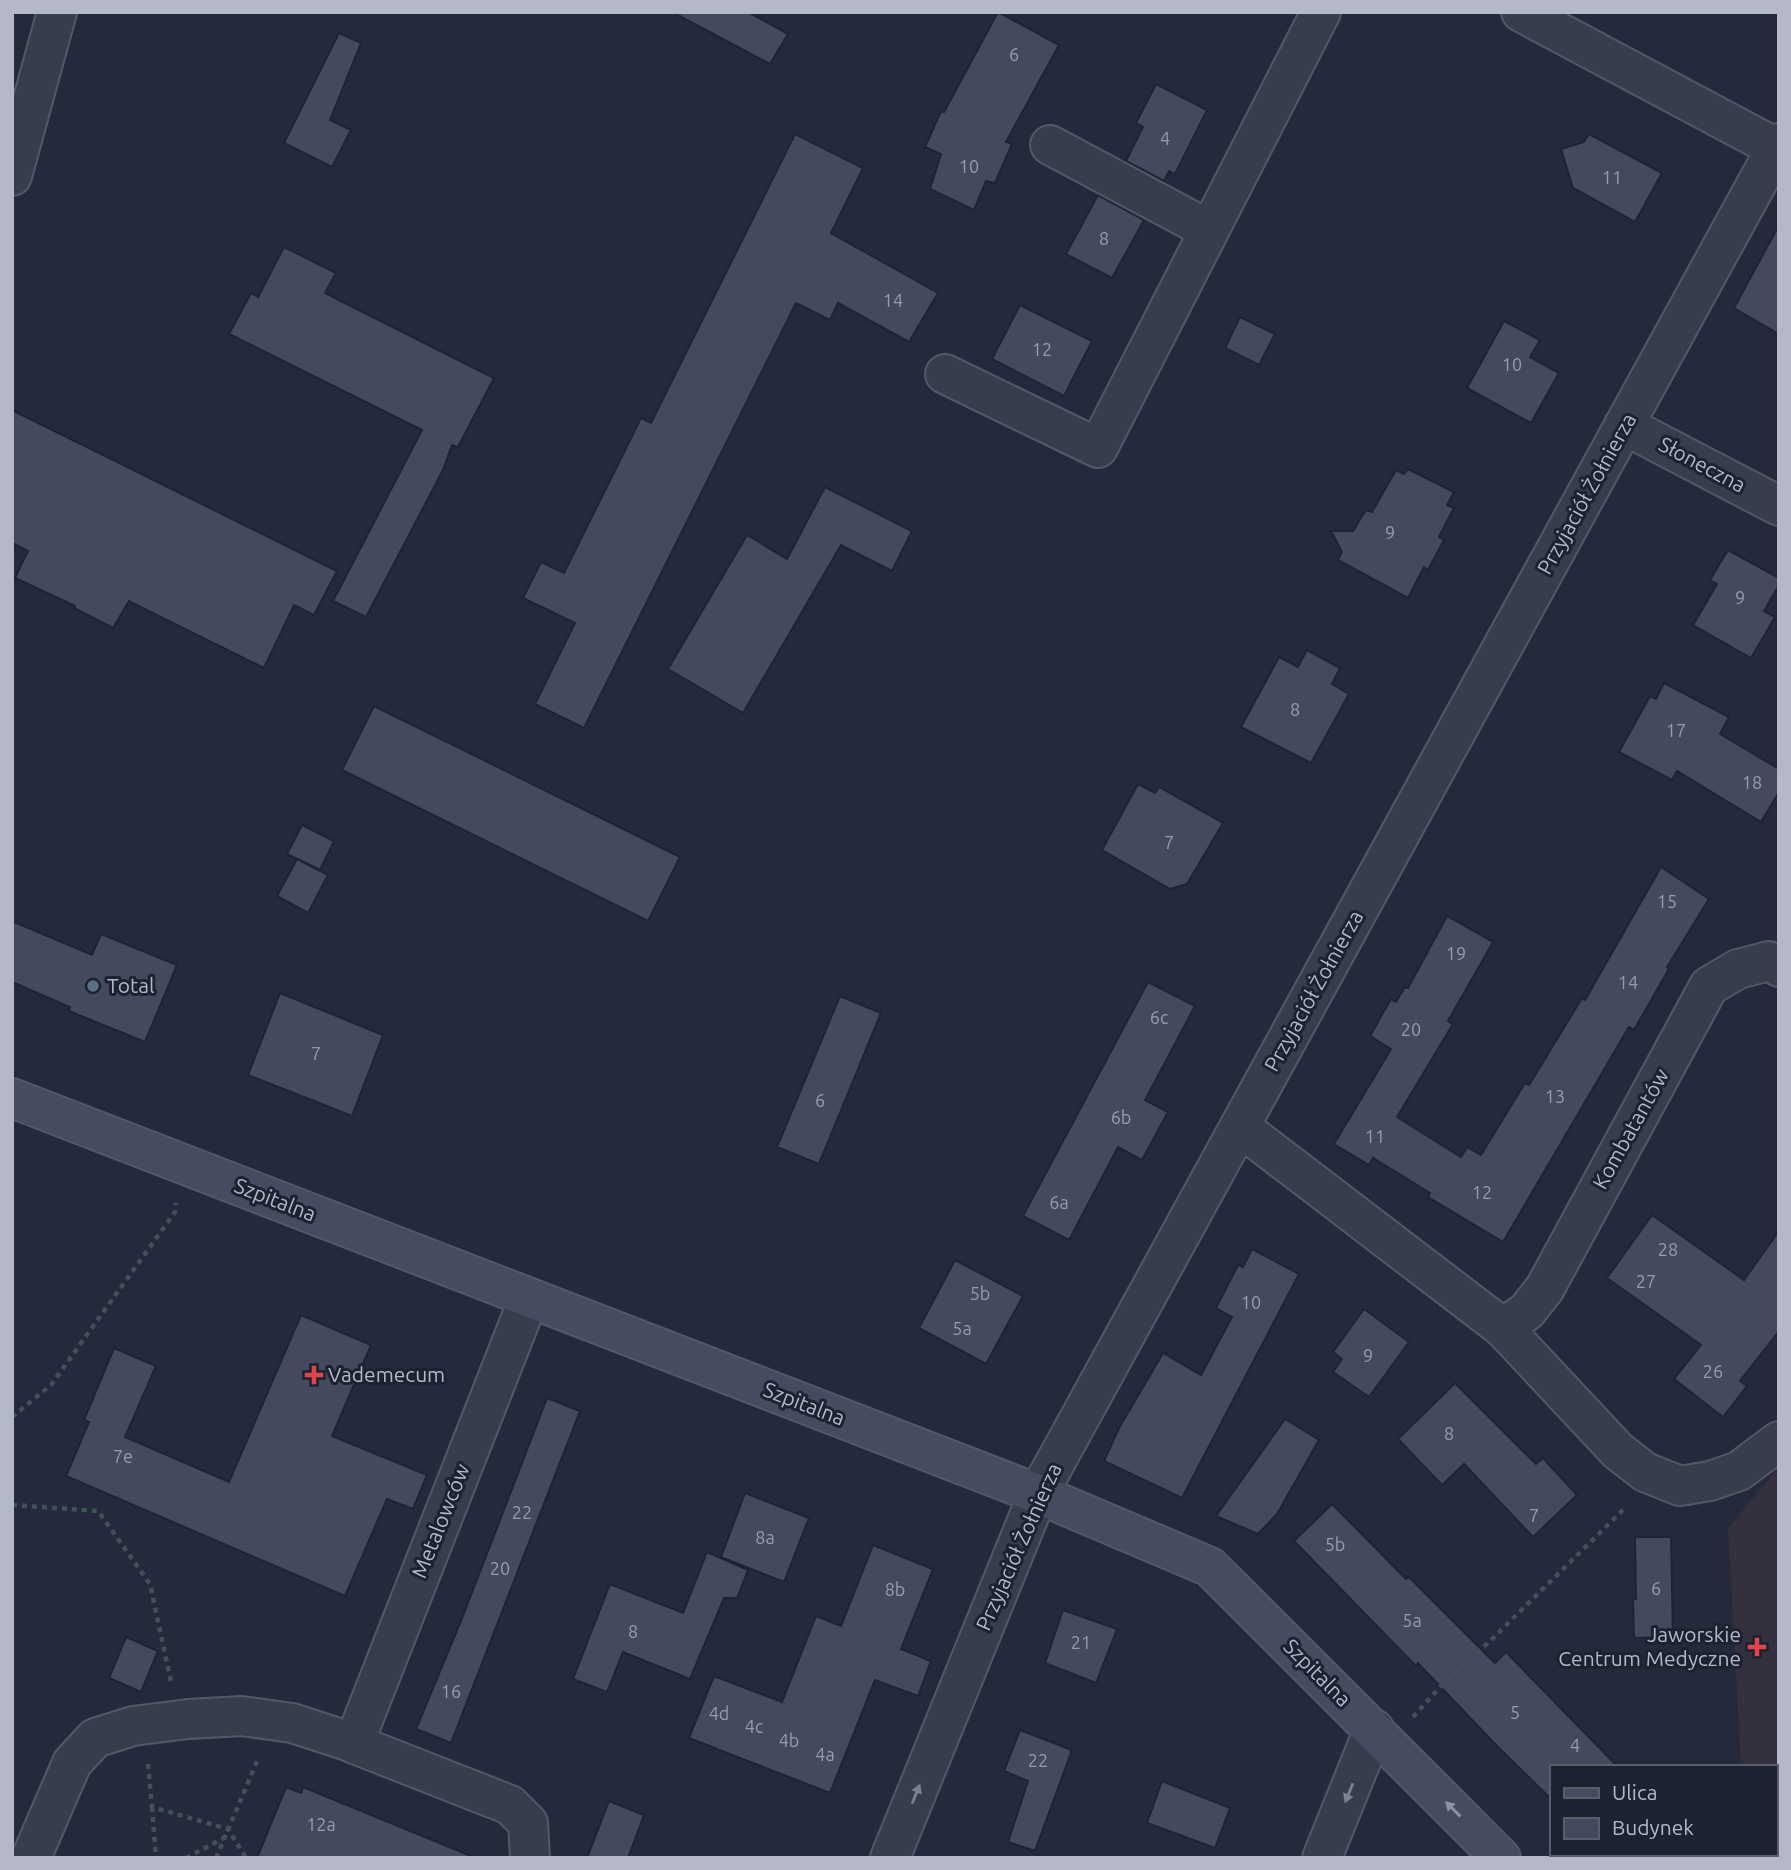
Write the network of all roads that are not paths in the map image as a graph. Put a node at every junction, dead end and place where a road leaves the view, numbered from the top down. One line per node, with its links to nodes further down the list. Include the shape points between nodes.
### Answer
1 (57, 12): 6 (street)
2 (1321, 12): 7 (street)
3 (1521, 12): 5 (street)
4 (1051, 145): 7 (street)
5 (1777, 146): 9 (street, Przyjaciół Żołnierza)
6 (12, 176)
7 (1209, 230): 8 (street, via 1098,448)
8 (945, 374)
9 (1624, 425): 10 (street, Słoneczna); 13 (street, Przyjaciół Żołnierza)
10 (1779, 506)
11 (1779, 967): 15 (street, Kombatantów, via 1769,961 1738,969 1709,986 1545,1288 1527,1311)
12 (12, 1098): 14 (street, Szpitalna)
13 (1240, 1127): 15 (street); 17 (street, Przyjaciół Żołnierza)
14 (529, 1298): 17 (street, Szpitalna); 19 (street, Metalowców)
15 (1503, 1328): 16 (street, via 1618,1451 1645,1472 1679,1486 1739,1471)
16 (1779, 1441)
17 (1038, 1494): 18 (street, Szpitalna, via 1210,1567); 22 (street, Przyjaciół Żołnierza, one-way to 17)
18 (1381, 1737): 23 (street, one-way to 23); 24 (street, Szpitalna, one-way to 18)
19 (352, 1742): 20 (street, via 292,1723 242,1716 161,1723 95,1738 72,1763); 21 (street, via 510,1805 528,1823)
20 (30, 1858)
21 (530, 1858)
22 (890, 1858)
23 (1322, 1858)
24 (1501, 1858)

